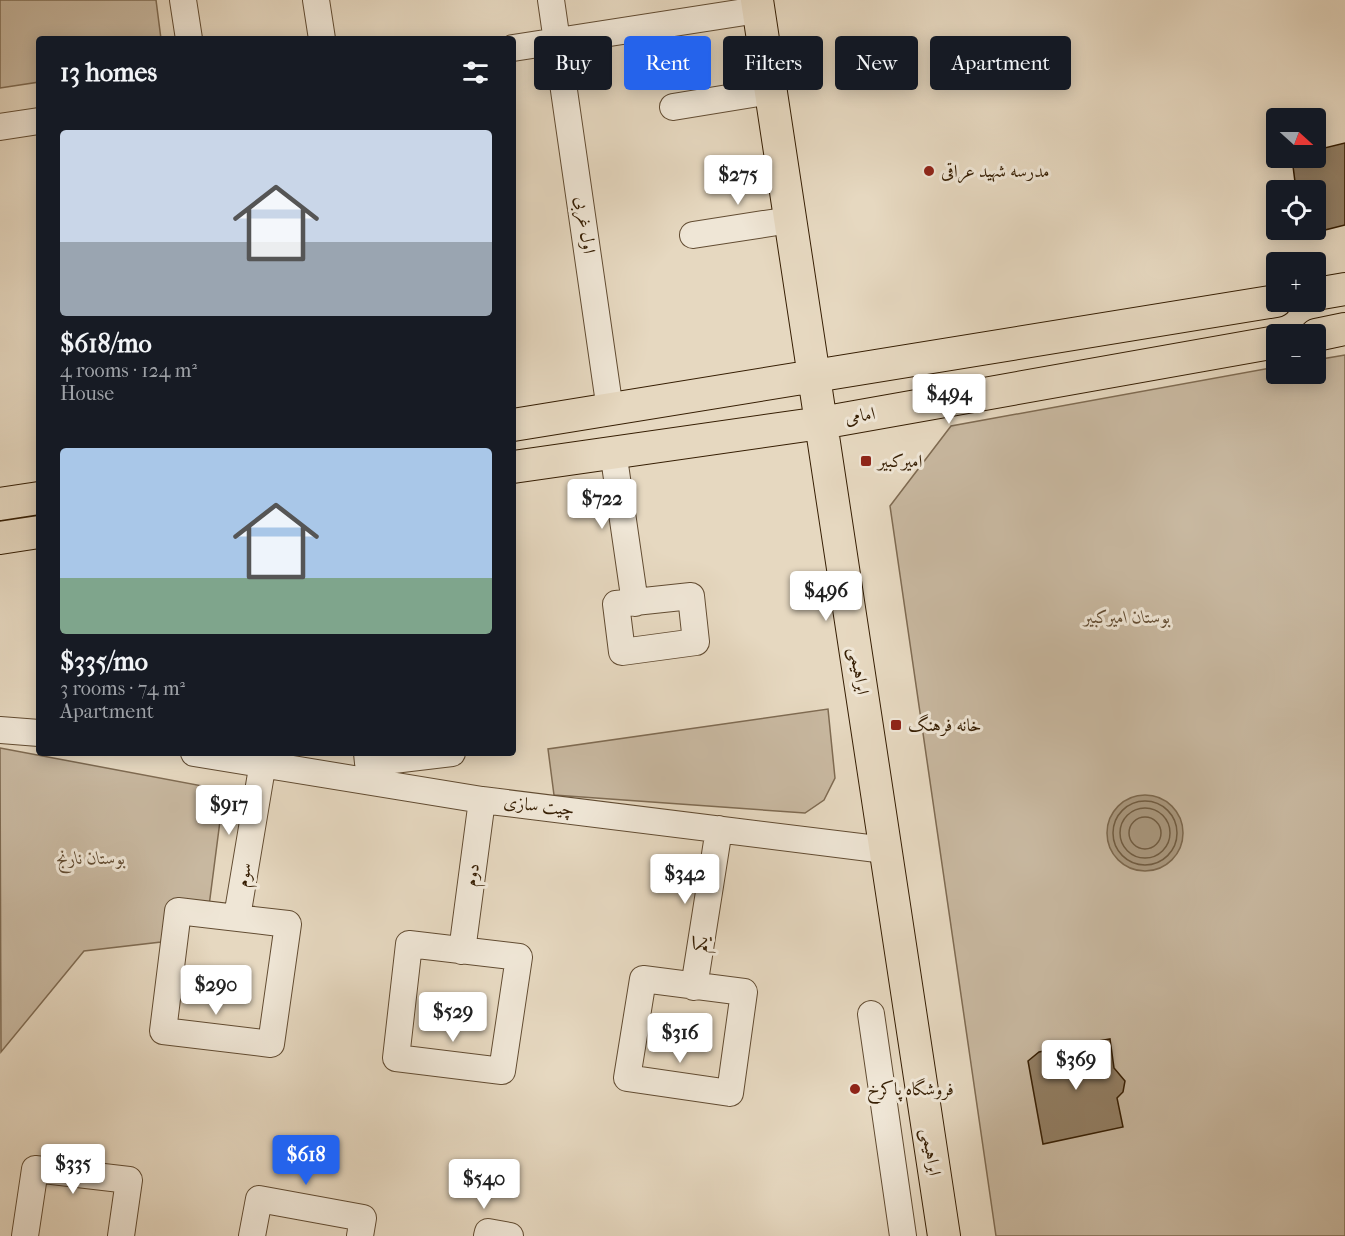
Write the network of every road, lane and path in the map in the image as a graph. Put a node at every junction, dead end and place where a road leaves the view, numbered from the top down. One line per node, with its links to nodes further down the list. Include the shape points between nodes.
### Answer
1 (183, 0): 5 (street)
2 (316, 0): 6 (street)
3 (551, 0): 7 (street)
4 (758, 5): 8 (street); 12 (main road, ابراهیمی)
5 (189, 36)
6 (322, 36)
7 (555, 36)
8 (584, 36)
9 (534, 45): 10 (street)
10 (516, 48)
11 (564, 90): 25 (street, اول غربی)
12 (771, 91): 13 (street); 16 (main road, ابراهیمی)
13 (673, 107)
14 (36, 121): 15 (street)
15 (0, 127)
16 (790, 219): 17 (street); 24 (main road, ابراهیمی)
17 (693, 235)
18 (1345, 289): 19 (main road)
19 (1326, 292)
20 (1266, 303): 24 (main road)
21 (1345, 329): 22 (main road)
22 (1326, 333)
23 (1266, 344): 26 (main road, امامی)
24 (814, 378): 25 (main road); 26 (main road, ابراهیمی)
25 (610, 410): 27 (main road); 28 (main road)
26 (821, 423): 28 (main road, امامی); 43 (main road, ابراهیمی)
27 (516, 424)
28 (613, 452): 29 (main road, امامی); 34 (street)
29 (516, 467)
30 (36, 498): 31 (main road)
31 (0, 504)
32 (36, 532): 33 (main road)
33 (0, 538)
34 (635, 603)
35 (0, 730): 36 (street)
36 (36, 733)
37 (217, 756): 40 (street, چیت سازی)
38 (367, 756): 39 (street, via 368,762)
39 (424, 756)
40 (263, 762): 41 (street, چیت سازی); 44 (street, سوم)
41 (483, 800): 42 (street, چیت سازی); 45 (street, دوم)
42 (718, 829): 43 (street, چیت سازی); 46 (street, یکم)
43 (885, 850): 55 (main road, ابراهیمی)
44 (237, 917): 44 (street, via 288,924 272,1044 163,1031 178,911)
45 (462, 951): 45 (street, via 519,957 502,1071 396,1058 409,944)
46 (694, 987): 46 (street, via 744,992 730,1093 627,1078 643,979)
47 (871, 1014): 54 (street)
48 (25, 1236): 49 (street, via 35,1169 129,1180)
49 (121, 1236)
50 (252, 1236): 51 (street, via 259,1199 363,1218)
51 (360, 1236)
52 (487, 1236): 53 (street, via 488,1232)
53 (510, 1236)
54 (903, 1236)
55 (944, 1236)

